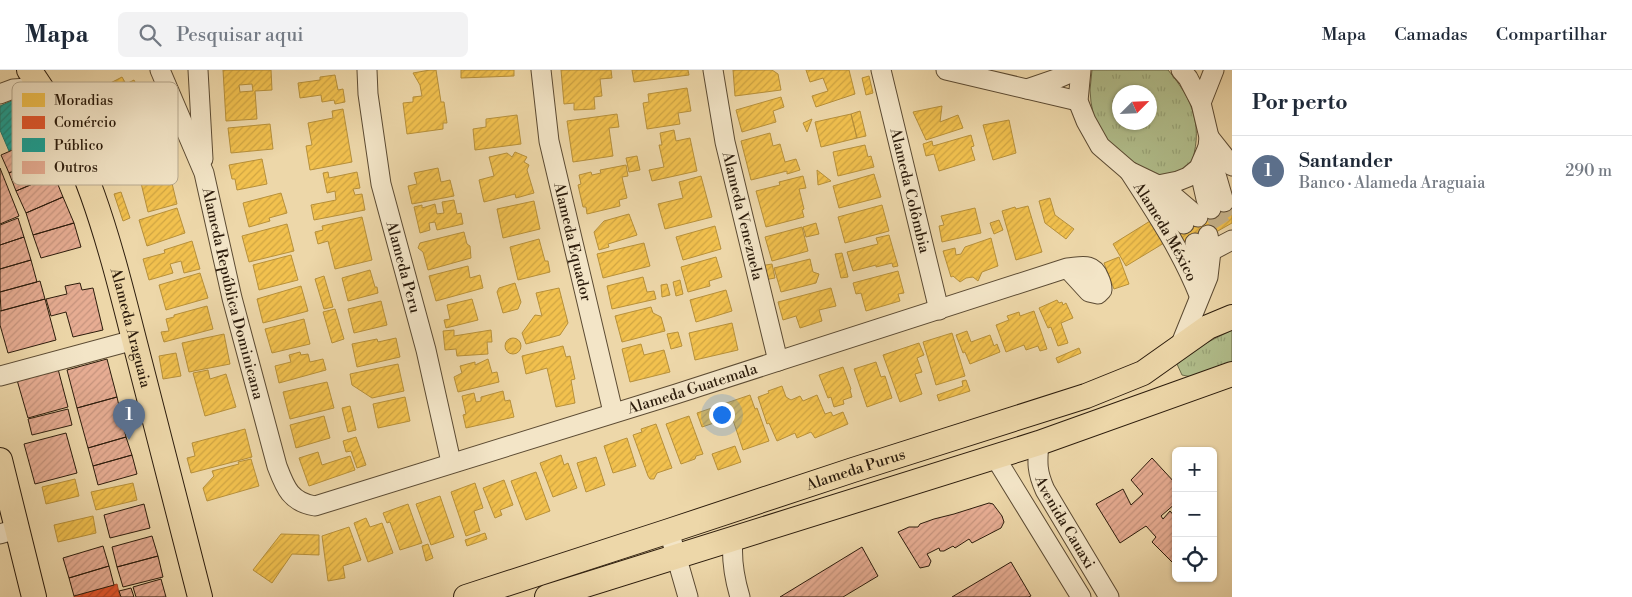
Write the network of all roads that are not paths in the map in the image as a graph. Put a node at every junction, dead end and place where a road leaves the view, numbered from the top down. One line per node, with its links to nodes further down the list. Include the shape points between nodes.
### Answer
1 (161, 70): 2 (street); 13 (street, Alameda República Dominicana)
2 (171, 70)
3 (198, 70): 23 (street)
4 (367, 70): 44 (street, Alameda Peru, via 381,184 426,350)
5 (541, 70): 40 (street, Alameda Equador, via 549,141)
6 (713, 70): 35 (street, Alameda Venezuela, via 725,142)
7 (881, 70): 31 (street, Alameda Colômbia)
8 (946, 70): 14 (street)
9 (1077, 70): 14 (street)
10 (1081, 70): 17 (street)
11 (1181, 70): 18 (street)
12 (1214, 70): 18 (street)
13 (166, 82)
14 (1027, 89): 17 (street)
15 (12, 90): 16 (street)
16 (0, 94)
17 (1078, 102): 24 (street, via 1100,146)
18 (1201, 103): 20 (street)
19 (178, 111): 23 (street, Alameda República Dominicana)
20 (1208, 142): 21 (street); 22 (street); 25 (street); 27 (street)
21 (1232, 166)
22 (1199, 168): 24 (street, via 1178,182); 27 (street, via 1206,200)
23 (204, 173): 47 (street, Alameda República Dominicana, via 232,298 284,487 304,504)
24 (1143, 178): 27 (street); 30 (street, Alameda México, via 1190,271)
25 (1232, 182)
26 (89, 185): 33 (main road, Alameda Araguaia, via 120,282)
27 (1204, 213)
28 (1217, 239): 30 (street)
29 (1067, 268): 31 (street, Alameda Guatemala)
30 (1203, 288): 34 (street)
31 (939, 310): 35 (street, Alameda Guatemala)
32 (1232, 317): 34 (main road, Alameda Purus, via 1208,327)
33 (134, 340): 38 (street); 54 (main road, Alameda Araguaia)
34 (1180, 346): 36 (main road, Alameda Purus)
35 (778, 362): 40 (street, Alameda Guatemala)
36 (1156, 364): 39 (main road, via 1169,382); 49 (main road, Alameda Purus, via 1143,373 1086,396)
37 (1232, 374): 39 (main road, Alameda Purus)
38 (0, 376)
39 (1182, 392): 41 (main road, Alameda Purus)
40 (614, 412): 44 (street, Alameda Guatemala)
41 (1039, 443): 42 (main road, Alameda Purus); 46 (street, Avenida Cauaxi, via 1038,474)
42 (995, 457): 48 (street, Avenida Cauaxi); 51 (main road, Alameda Purus)
43 (0, 460): 45 (main road)
44 (451, 462): 47 (street, Alameda Guatemala)
45 (4, 494): 50 (main road)
46 (1051, 501): 48 (street, via 1038,502); 60 (street, Avenida Cauaxi)
47 (315, 506)
48 (1029, 512): 59 (street, Avenida Cauaxi)
49 (669, 531): 52 (street); 55 (main road, Alameda Purus)
50 (8, 532): 53 (main road)
51 (733, 539): 52 (main road, Alameda Purus); 58 (street, via 731,557)
52 (676, 556): 56 (main road, Alameda Purus); 57 (street)
53 (34, 597)
54 (200, 597)
55 (466, 597)
56 (547, 597)
57 (688, 597)
58 (740, 597)
59 (1081, 597)
60 (1109, 597)

